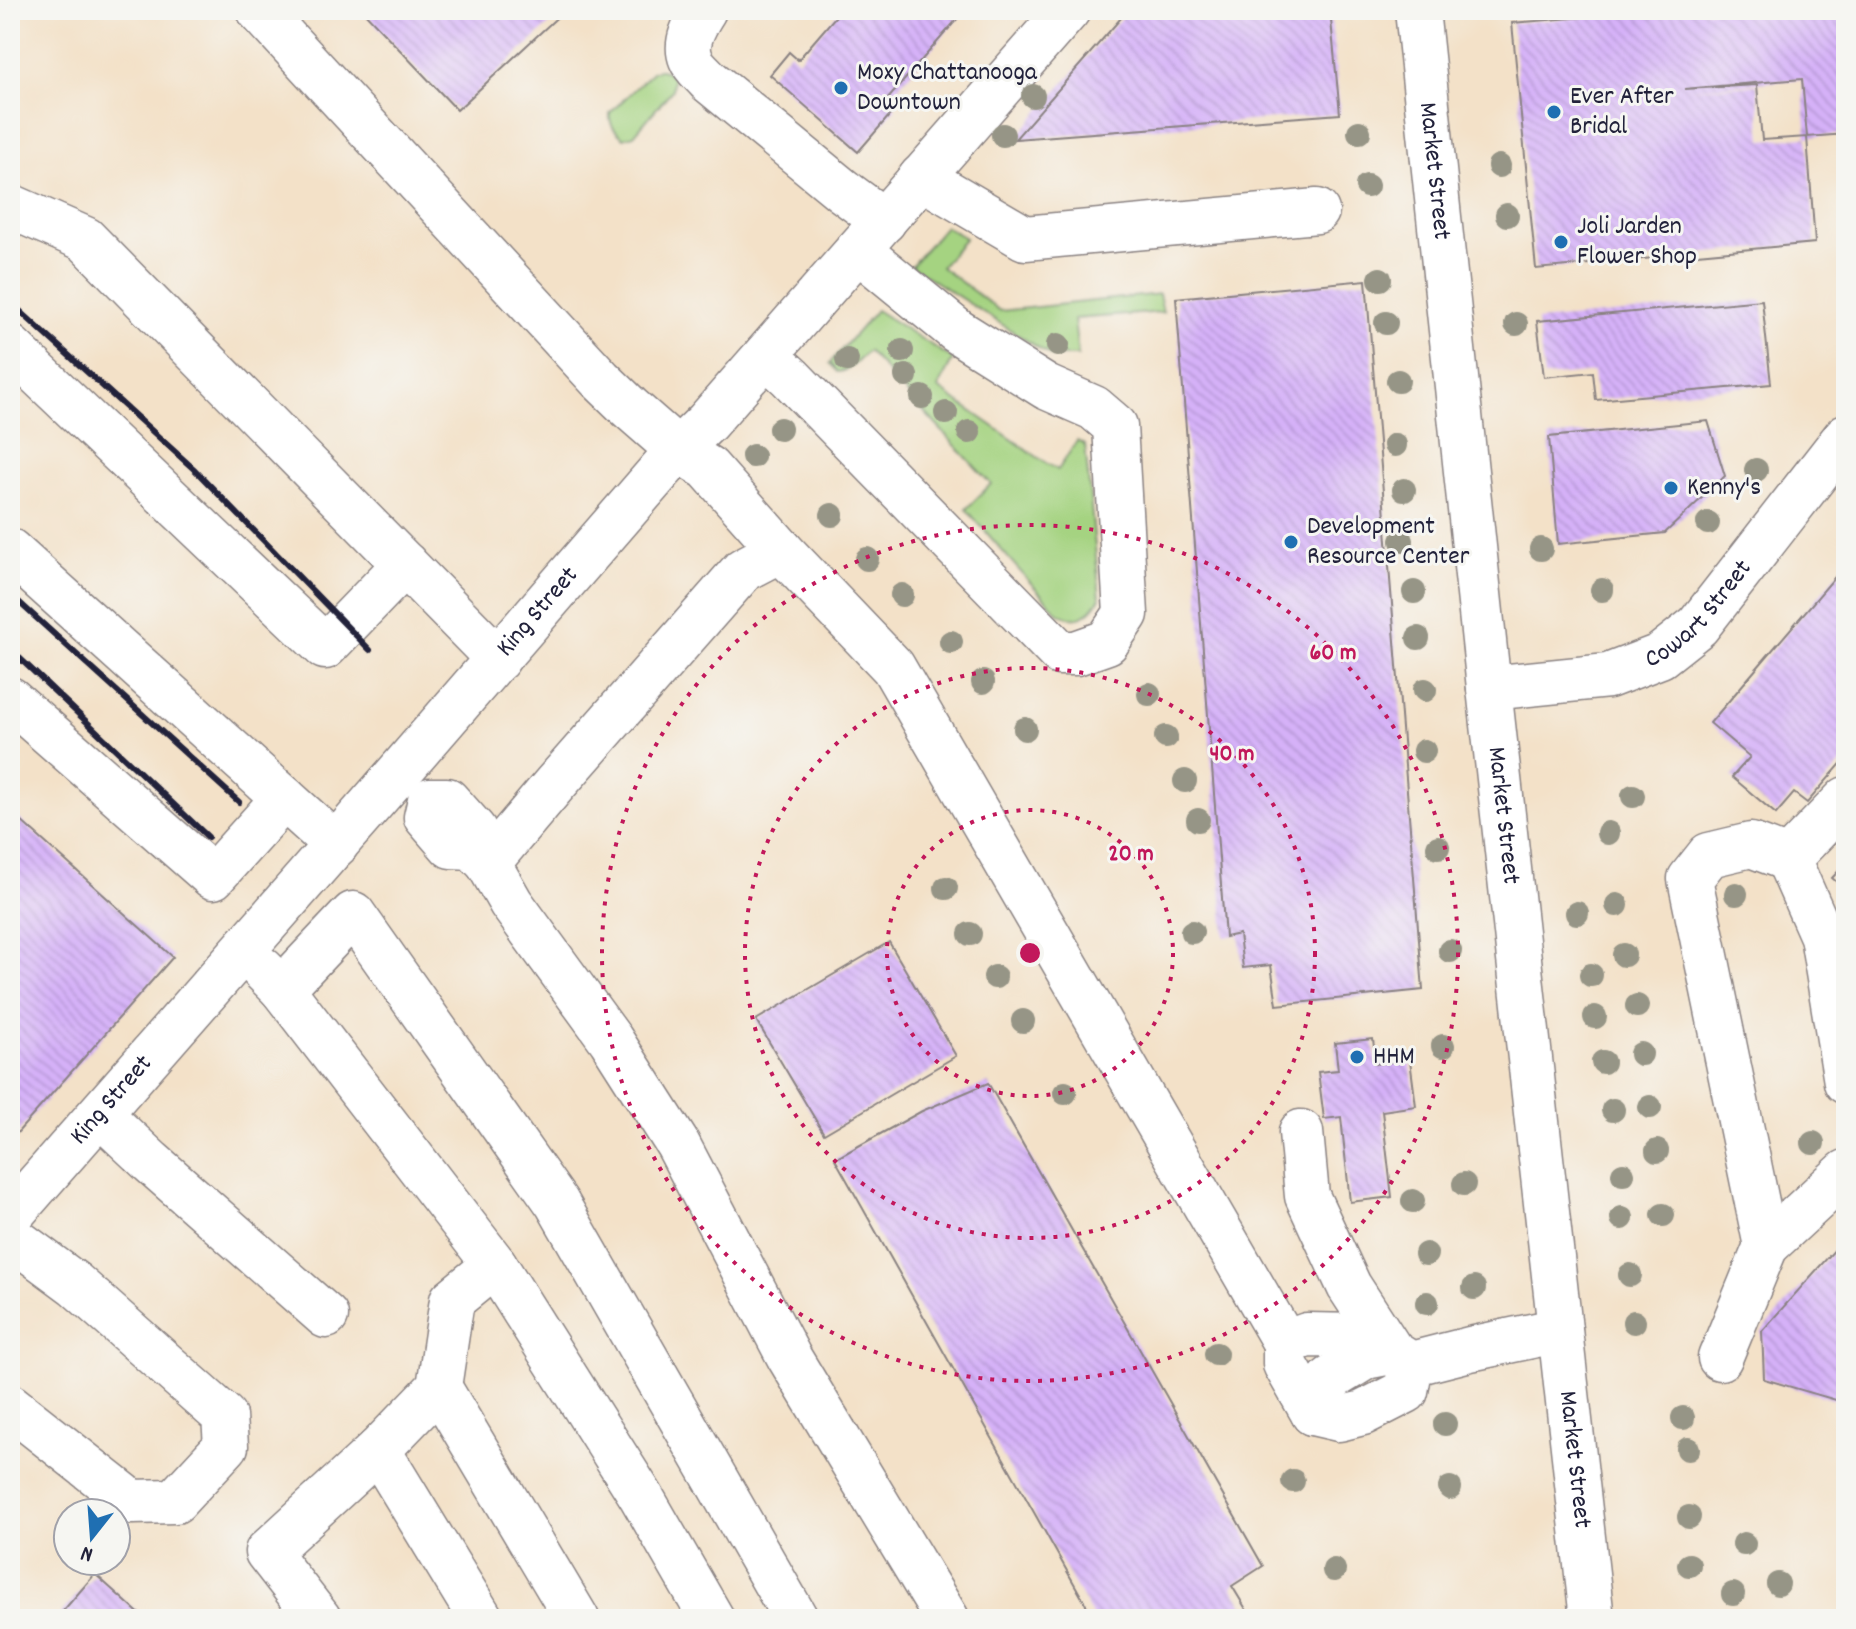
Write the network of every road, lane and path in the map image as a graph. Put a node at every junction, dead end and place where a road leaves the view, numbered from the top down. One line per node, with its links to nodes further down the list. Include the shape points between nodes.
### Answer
1 (259, 10): 12 (street, via 600,379)
2 (704, 10): 8 (street, via 689,43 692,60 708,80 842,190)
3 (1068, 10): 5 (street, King Street)
4 (1417, 10): 17 (street, Market Street)
5 (921, 177): 7 (street, via 1025,238); 8 (street, King Street)
6 (10, 206): 15 (street, via 85,239)
7 (1317, 211)
8 (871, 236): 10 (street, King Street); 10 (street, via 957,331 1046,387 1094,408 1115,426 1126,614 1107,642 1060,653)
9 (10, 347): 15 (street, via 325,647)
10 (766, 355): 12 (street, King Street)
11 (1846, 436): 17 (street, Cowart Street, via 1698,626 1660,656 1608,676)
12 (678, 450): 13 (street, via 708,468); 16 (street, King Street)
13 (781, 550): 23 (street, via 743,570 564,773); 38 (street, via 893,667)
14 (10, 551): 20 (street)
15 (405, 564): 16 (street)
16 (498, 659): 19 (street, King Street)
17 (1489, 688): 37 (street, Market Street)
18 (10, 699): 20 (street, via 213,877)
19 (415, 786): 22 (street, King Street); 23 (street, via 447,800 474,830)
20 (284, 798): 22 (street)
21 (1846, 799): 24 (street)
22 (336, 845): 26 (street, King Street)
23 (480, 855): 49 (street, via 678,1145 789,1357)
24 (1788, 859): 25 (street); 34 (street, via 1751,845 1709,855 1690,879)
25 (1834, 931): 28 (street)
26 (243, 950): 27 (street); 29 (street, King Street)
27 (282, 989): 35 (street); 48 (street, via 353,914 557,1203)
28 (1846, 1082)
29 (100, 1114): 32 (street, King Street); 36 (street)
30 (1301, 1132): 39 (street, via 1307,1196 1349,1286)
31 (1846, 1172): 34 (street)
32 (10, 1216)
33 (10, 1236): 42 (street, via 75,1284 224,1416 226,1446 175,1501 132,1502)
34 (1766, 1246): 40 (street)
35 (495, 1265): 41 (street, via 452,1300); 47 (street)
36 (326, 1316)
37 (1560, 1330): 39 (street); 50 (street, Market Street)
38 (1285, 1343): 39 (street, via 1307,1335 1357,1336); 39 (street, via 1285,1364 1313,1413 1339,1419 1406,1391)
39 (1402, 1358)
40 (1720, 1358)
41 (439, 1387): 43 (street); 46 (street)
42 (10, 1406)
43 (378, 1450): 44 (street, via 267,1552); 45 (street)
44 (319, 1619)
45 (481, 1619)
46 (577, 1619)
47 (712, 1619)
48 (796, 1619)
49 (947, 1619)
50 (1592, 1619)

